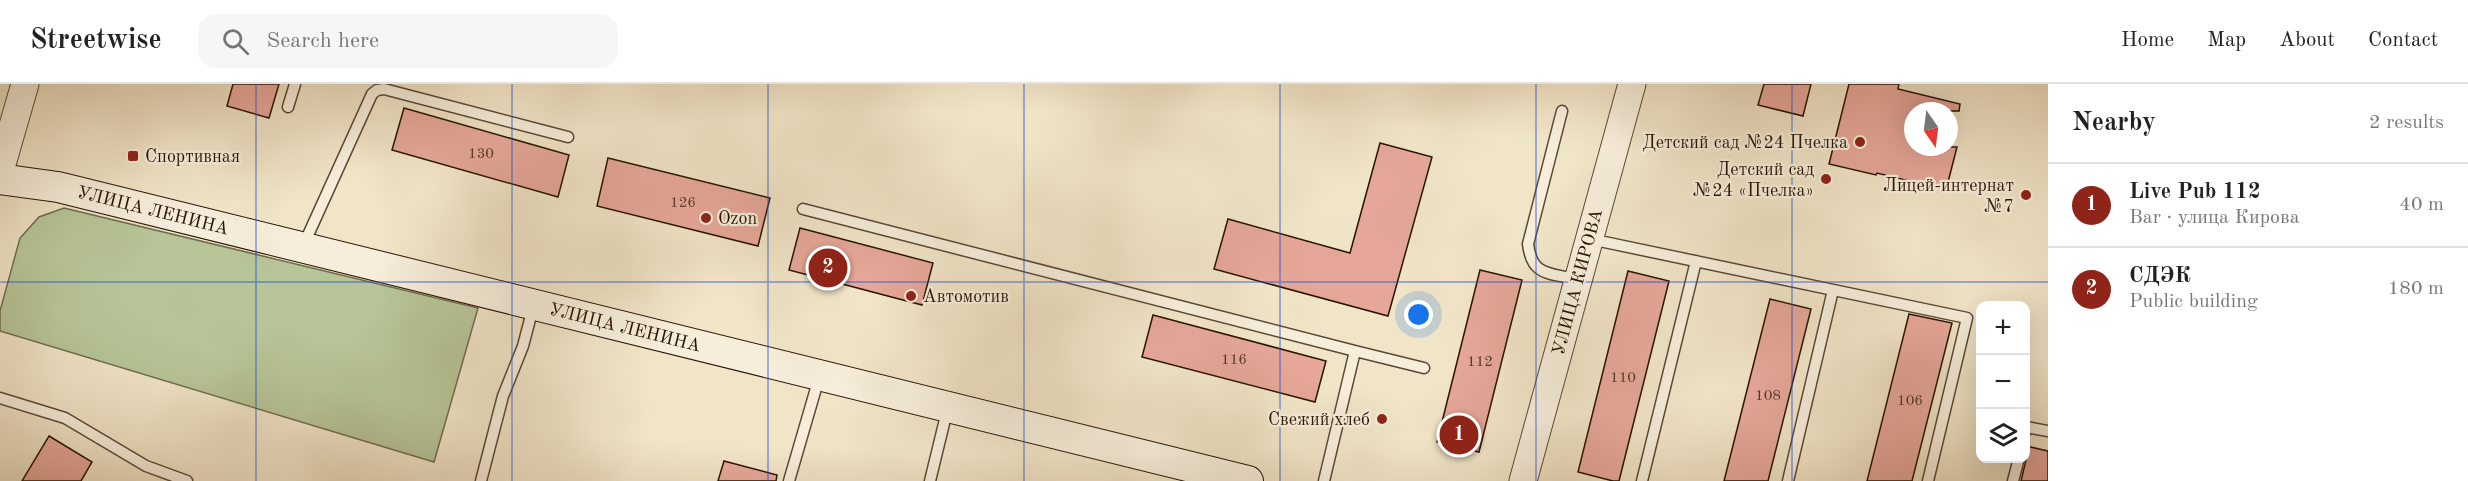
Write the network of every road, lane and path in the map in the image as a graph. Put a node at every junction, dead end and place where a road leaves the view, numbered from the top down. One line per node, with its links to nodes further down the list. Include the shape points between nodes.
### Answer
1 (25, 84): 8 (street)
2 (295, 84): 5 (lane)
3 (1632, 84): 11 (street, УЛИЦА КИРОВА)
4 (394, 88): 7 (lane); 12 (lane, via 372,94)
5 (288, 107)
6 (1562, 111): 14 (lane, via 1528,244 1530,261 1537,269)
7 (568, 137)
8 (0, 171)
9 (0, 179): 12 (main road, УЛИЦА ЛЕНИНА, via 58,187)
10 (803, 209): 17 (lane)
11 (1589, 239): 13 (lane); 14 (street, УЛИЦА КИРОВА)
12 (303, 247): 16 (main road, УЛИЦА ЛЕНИНА)
13 (1696, 261): 15 (lane); 32 (lane)
14 (1578, 280): 31 (street, УЛИЦА КИРОВА)
15 (1833, 290): 33 (lane); 34 (lane, via 1967,318)
16 (534, 304): 19 (main road, УЛИЦА ЛЕНИНА); 26 (lane, via 503,396)
17 (1355, 351): 18 (lane); 30 (lane)
18 (1424, 368)
19 (820, 375): 21 (main road, УЛИЦА ЛЕНИНА); 27 (lane)
20 (0, 398): 25 (lane, via 65,418 146,466)
21 (948, 407): 28 (lane); 29 (main road, УЛИЦА ЛЕНИНА)
22 (2030, 428): 23 (lane)
23 (2048, 431)
24 (2018, 463): 35 (lane)
25 (187, 481)
26 (481, 481)
27 (789, 481)
28 (930, 481)
29 (1248, 481)
30 (1324, 481)
31 (1523, 481)
32 (1642, 481)
33 (1788, 481)
34 (1928, 481)
35 (2013, 481)

